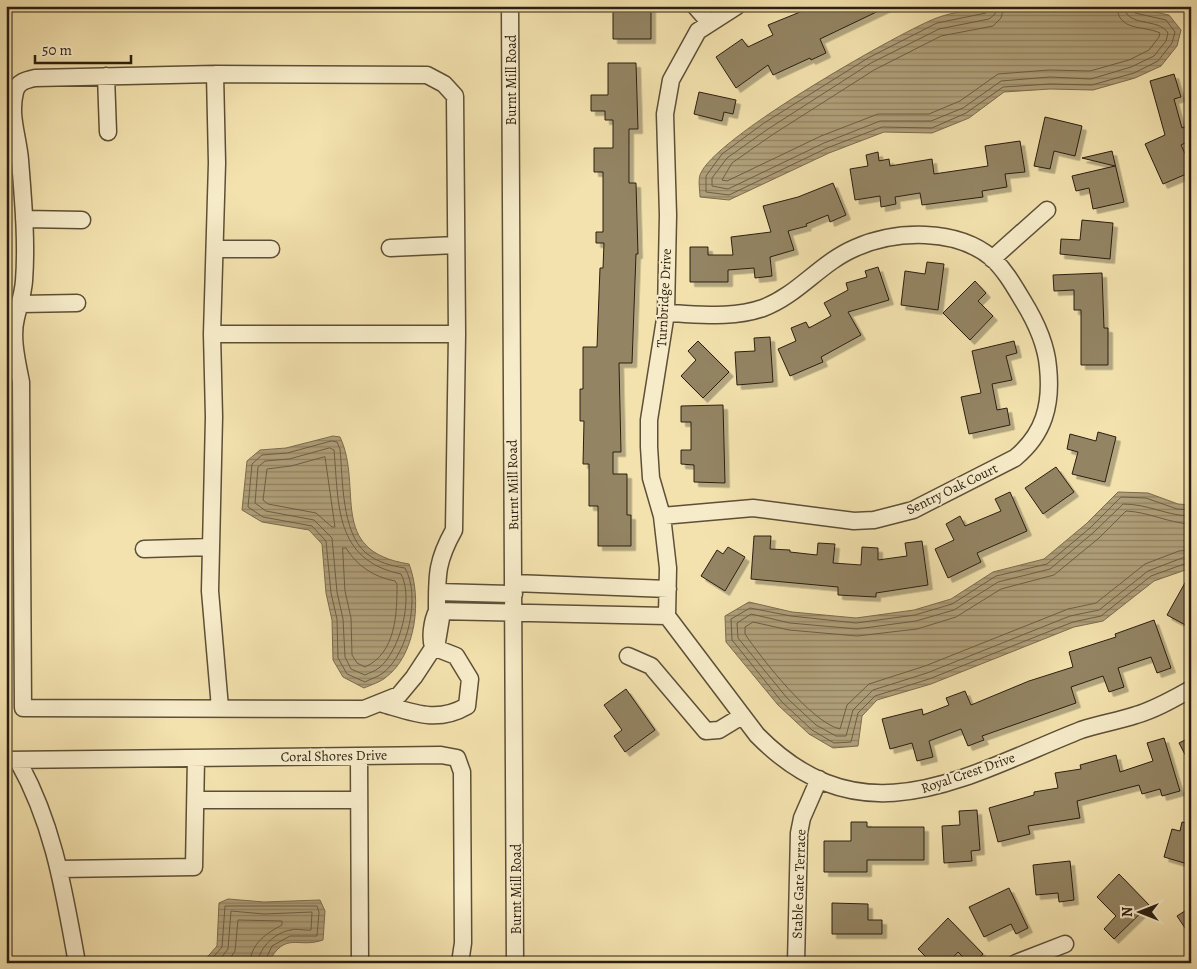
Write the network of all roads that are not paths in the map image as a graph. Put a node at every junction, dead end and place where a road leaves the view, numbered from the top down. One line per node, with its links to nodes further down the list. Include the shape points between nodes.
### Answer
1 (510, 6): 26 (street, Burnt Mill Road)
2 (695, 6): 4 (street)
3 (738, 6): 4 (street, Turnbridge Drive)
4 (709, 22): 18 (street, Turnbridge Drive, via 698,30 679,61 667,96)
5 (215, 74): 6 (street); 11 (street, via 427,75 444,84 455,96); 14 (street)
6 (106, 76): 7 (street); 9 (street, via 35,78 20,83 15,90 13,125 20,157)
7 (108, 132)
8 (1048, 210): 15 (street)
9 (24, 219): 10 (street); 17 (street, via 24,281)
10 (82, 220)
11 (456, 245): 13 (street); 20 (street)
12 (271, 248): 14 (street)
13 (390, 248)
14 (216, 249): 19 (street)
15 (992, 258): 18 (street, Sentry Oak Court, via 953,239 899,236 855,248 835,258 794,290 763,308 724,316); 21 (street, Sentry Oak Court, via 1007,275 1034,319 1048,358 1049,395 1045,421 1027,448 1015,458 913,510 874,520 854,521 753,508)
16 (77, 303): 17 (street)
17 (20, 304): 38 (street, via 15,319 15,347 21,382 23,708)
18 (666, 313): 21 (street, Turnbridge Drive, via 649,447 651,478)
19 (212, 334): 20 (street); 22 (street)
20 (457, 334): 28 (street, via 454,530 440,558)
21 (662, 516): 27 (street, Turnbridge Drive)
22 (211, 547): 23 (street); 38 (street, via 210,591)
23 (144, 549)
24 (590, 587): 25 (street); 26 (street); 31 (street)
25 (629, 588): 27 (street); 32 (street)
26 (514, 589): 28 (street); 30 (street, Burnt Mill Road)
27 (668, 589): 33 (street, Turnbridge Drive)
28 (437, 592): 29 (street)
29 (437, 611): 30 (street); 34 (street, via 441,618 437,642)
30 (514, 612): 31 (street); 51 (street, Burnt Mill Road)
31 (590, 614): 32 (street)
32 (629, 614): 33 (street)
33 (667, 616): 39 (street, Royal Crest Drive)
34 (433, 647): 37 (street, via 399,695); 37 (street, via 456,656 470,679 467,706 452,715 430,717)
35 (628, 656): 39 (street, via 651,666 706,730 719,730)
36 (1191, 689): 43 (street, Royal Crest Drive, via 1138,715 1083,730 1000,765 923,790 876,794 852,791)
37 (380, 703): 38 (street, via 364,709)
38 (220, 708)
39 (742, 716): 43 (street, Royal Crest Drive, via 773,752)
40 (359, 756): 41 (street, Coral Shores Drive); 45 (street); 50 (street, Coral Shores Drive, via 441,755 456,758 462,772 463,943)
41 (196, 758): 42 (street, Coral Shores Drive); 44 (street)
42 (12, 761): 46 (street, via 30,782 58,858)
43 (819, 779): 52 (street, Stable Gate Terrace, via 799,833)
44 (197, 800): 45 (street); 46 (street, via 194,867)
45 (359, 800): 49 (street)
46 (59, 869): 48 (street)
47 (1065, 944): 53 (street)
48 (77, 963)
49 (360, 963)
50 (460, 963)
51 (515, 963)
52 (796, 963)
53 (1016, 963)

